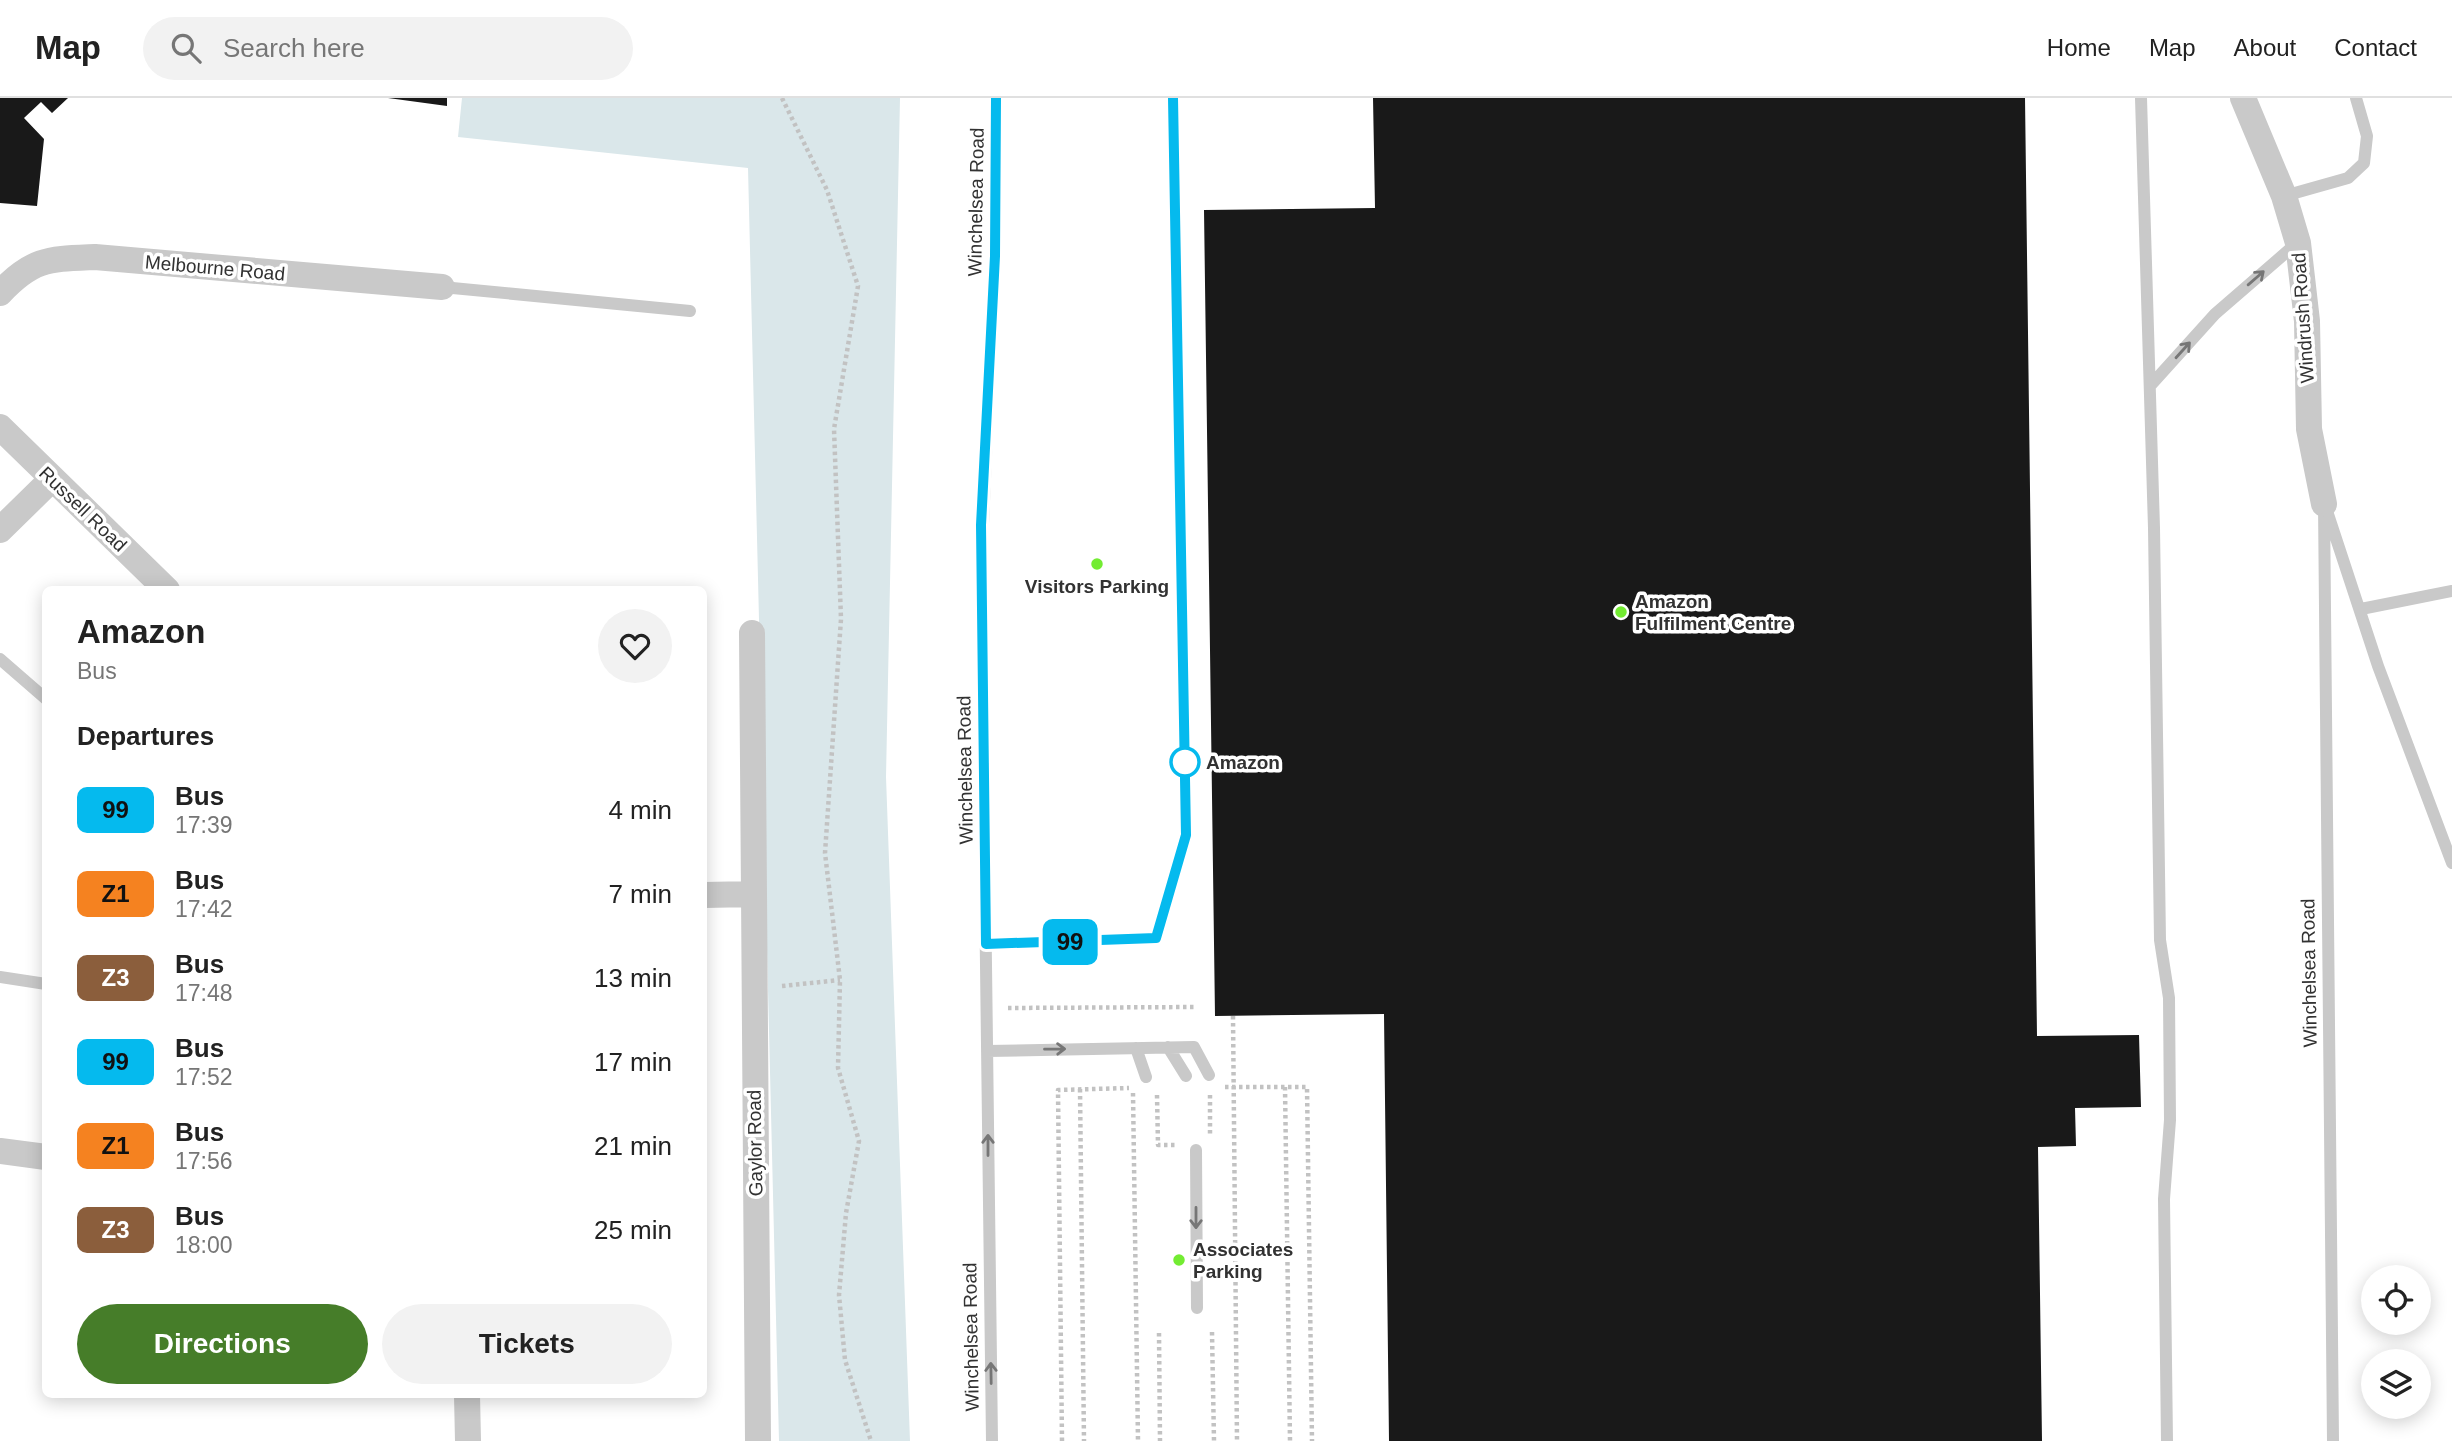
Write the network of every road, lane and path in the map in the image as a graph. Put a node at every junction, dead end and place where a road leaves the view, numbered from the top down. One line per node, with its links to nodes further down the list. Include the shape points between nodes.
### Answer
1 (782, 98): 28 (path, via 827,190 858,286 834,429 841,619 825,853)
2 (996, 98): 26 (lane, Winchelsea Road, via 995,256 981,536)
3 (1173, 98): 26 (lane, via 1186,835 1156,938)
4 (2141, 98): 12 (lane)
5 (2243, 98): 7 (street, Windrush Road)
6 (2356, 98): 7 (lane, via 2367,136 2364,163 2348,178)
7 (2284, 196): 8 (street, Windrush Road)
8 (2298, 243): 12 (lane, one-way to 8, via 2215,314); 15 (street, Windrush Road, via 2309,429)
9 (442, 287): 10 (street, Melbourne Road, via 95,257 47,260 19,272); 11 (lane)
10 (0, 293)
11 (690, 311)
12 (2150, 386): 66 (lane, via 2160,940 2169,998 2170,1120 2164,1199)
13 (0, 427): 14 (street, Russell Road)
14 (52, 479): 16 (street); 17 (street, Russell Road)
15 (2325, 504): 19 (lane); 67 (lane, Winchelsea Road)
16 (0, 530)
17 (163, 586)
18 (2452, 591): 19 (lane)
19 (2361, 609): 23 (lane)
20 (752, 633): 24 (street, Gaylor Road)
21 (0, 659): 22 (lane)
22 (42, 696)
23 (2452, 863)
24 (754, 894): 25 (street); 30 (street, Gaylor Road)
25 (707, 895)
26 (986, 944): 32 (lane, Winchelsea Road)
27 (0, 977): 29 (lane)
28 (840, 980): 30 (path); 56 (path, via 838,1068 859,1141 846,1213 839,1295 845,1360)
29 (42, 983)
30 (753, 988): 55 (street, Gaylor Road)
31 (1196, 1007): 32 (path)
32 (986, 1009): 36 (lane, Winchelsea Road)
33 (1233, 1016): 40 (path)
34 (1168, 1047): 35 (lane); 37 (lane); 38 (lane, via 1194,1048)
35 (1136, 1048): 36 (lane, one-way to 35); 39 (lane)
36 (987, 1051): 57 (lane, Winchelsea Road, one-way to 36)
37 (1186, 1076)
38 (1209, 1081): 46 (path)
39 (1145, 1082): 43 (path)
40 (1234, 1086): 41 (path); 42 (path); 63 (path)
41 (1222, 1087)
42 (1285, 1087): 64 (path); 65 (path, via 1307,1087)
43 (1133, 1088): 45 (path); 60 (path)
44 (1157, 1088): 47 (path, via 1158,1145)
45 (1080, 1089): 58 (path, via 1058,1090); 59 (path)
46 (1210, 1145)
47 (1190, 1147): 50 (lane, one-way to 50)
48 (0, 1151): 49 (street)
49 (42, 1156)
50 (1197, 1308)
51 (1159, 1332): 61 (path)
52 (1212, 1332): 62 (path)
53 (467, 1398): 54 (street)
54 (468, 1441)
55 (758, 1441)
56 (871, 1441)
57 (992, 1441)
58 (1062, 1441)
59 (1084, 1441)
60 (1138, 1441)
61 (1160, 1441)
62 (1214, 1441)
63 (1237, 1441)
64 (1290, 1441)
65 (1312, 1441)
66 (2167, 1441)
67 (2333, 1441)

